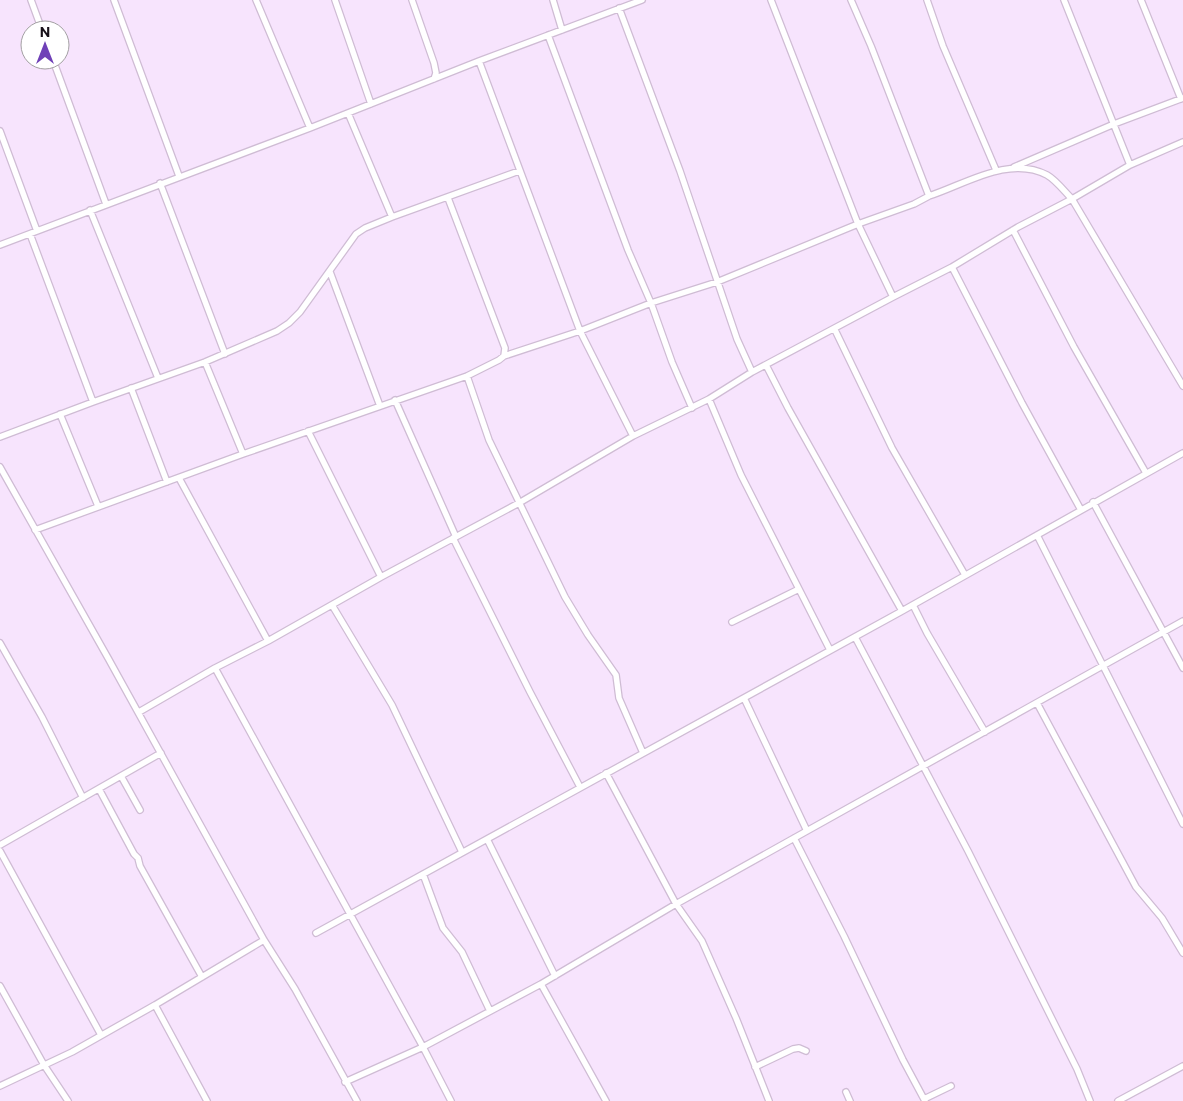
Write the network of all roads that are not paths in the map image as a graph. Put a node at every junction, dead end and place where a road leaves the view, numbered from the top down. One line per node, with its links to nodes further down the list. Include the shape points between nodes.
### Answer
1 (31, 0): 14 (street)
2 (114, 0): 31 (street)
3 (256, 0): 24 (street)
4 (335, 0): 21 (street)
5 (412, 0): 19 (street, via 434,63)
6 (553, 0): 15 (street)
7 (642, 0): 13 (street)
8 (771, 0): 39 (street)
9 (851, 0): 33 (street)
10 (927, 0): 29 (street)
11 (1064, 0): 23 (street)
12 (1141, 0): 20 (street)
13 (619, 8): 15 (street); 46 (street, via 683,179)
14 (38, 20)
15 (562, 30): 16 (street)
16 (548, 35): 17 (street); 48 (street)
17 (479, 61): 19 (street); 30 (street)
18 (57, 70): 36 (street)
19 (434, 79): 21 (street)
20 (1182, 99): 23 (street)
21 (371, 104): 22 (street)
22 (348, 113): 24 (street); 38 (street)
23 (1114, 124): 27 (street); 28 (street)
24 (310, 128): 31 (street)
25 (0, 131): 40 (street)
26 (1183, 142): 27 (street)
27 (1130, 164): 35 (street)
28 (1014, 167): 29 (street); 35 (street, via 1048,176)
29 (996, 170): 33 (street)
30 (519, 171): 34 (street); 50 (street)
31 (179, 176): 32 (street)
32 (160, 183): 36 (street); 51 (street)
33 (929, 196): 39 (street)
34 (448, 198): 38 (street); 52 (street, via 505,348)
35 (1072, 199): 41 (street); 58 (street)
36 (106, 204): 37 (street)
37 (90, 210): 40 (street); 57 (street)
38 (392, 217): 45 (street, via 356,234)
39 (858, 224): 46 (street); 47 (street)
40 (37, 230): 42 (street)
41 (1013, 230): 44 (street); 72 (street, via 1078,354)
42 (30, 234): 43 (street); 62 (street)
43 (0, 245)
44 (952, 267): 47 (street); 78 (street)
45 (330, 272): 51 (street, via 289,324); 63 (street)
46 (717, 282): 48 (street); 55 (street)
47 (893, 297): 49 (street)
48 (651, 303): 50 (street); 64 (street)
49 (835, 330): 54 (street); 82 (street, via 892,448)
50 (580, 331): 52 (street); 67 (street)
51 (224, 354): 53 (street)
52 (504, 356): 56 (street)
53 (205, 362): 57 (street); 70 (street)
54 (766, 365): 55 (street); 87 (street)
55 (752, 372): 60 (street)
56 (467, 376): 61 (street); 75 (street, via 489,440)
57 (158, 378): 59 (street)
58 (1183, 386)
59 (131, 388): 62 (street); 74 (street)
60 (709, 399): 64 (street); 84 (street, via 741,475)
61 (395, 400): 63 (street); 81 (street)
62 (93, 402): 65 (street)
63 (380, 406): 66 (street)
64 (692, 408): 67 (street)
65 (60, 414): 68 (street); 77 (street)
66 (308, 431): 70 (street); 83 (street)
67 (633, 436): 75 (street)
68 (0, 437)
69 (1183, 452): 72 (street)
70 (243, 454): 73 (street)
71 (0, 467): 79 (street)
72 (1146, 473): 76 (street)
73 (179, 478): 74 (street); 92 (street)
74 (167, 482): 77 (street)
75 (519, 502): 81 (street); 103 (street, via 565,597 616,674 619,698)
76 (1093, 502): 78 (street); 90 (street)
77 (98, 506): 79 (street)
78 (1081, 510): 80 (street)
79 (35, 530): 100 (street)
80 (1037, 535): 82 (street); 95 (street)
81 (454, 538): 83 (street); 107 (street, via 525,684)
82 (965, 575): 86 (street)
83 (381, 576): 85 (street)
84 (799, 589): 89 (street); 94 (street)
85 (332, 605): 92 (street); 117 (street, via 392,705)
86 (912, 605): 87 (street); 101 (street)
87 (902, 611): 91 (street)
88 (1183, 621): 90 (street)
89 (732, 622)
90 (1163, 632): 95 (street); 97 (street)
91 (855, 637): 94 (street); 104 (street)
92 (268, 641): 96 (street)
93 (0, 643): 109 (street)
94 (830, 650): 98 (street)
95 (1103, 666): 99 (street); 111 (street)
96 (215, 668): 100 (street); 120 (street)
97 (1183, 668)
98 (744, 698): 103 (street); 112 (street)
99 (1037, 703): 101 (street); 123 (street, via 1136,887 1162,918)
100 (138, 712): 102 (street)
101 (985, 732): 104 (street)
102 (161, 753): 106 (street); 122 (street)
103 (643, 753): 105 (street)
104 (924, 767): 112 (street); 148 (street, via 1077,1069)
105 (606, 773): 107 (street); 119 (street)
106 (121, 776): 108 (street); 110 (street)
107 (580, 787): 114 (street)
108 (99, 789): 109 (street); 125 (street)
109 (83, 798): 115 (street)
110 (140, 810)
111 (1183, 824)
112 (807, 831): 113 (street)
113 (794, 838): 119 (street); 140 (street)
114 (486, 839): 117 (street); 124 (street)
115 (0, 845)
116 (0, 851): 130 (street)
117 (462, 852): 118 (street)
118 (423, 874): 120 (street); 129 (street, via 443,928 462,952)
119 (676, 904): 124 (street); 135 (street, via 702,941)
120 (350, 915): 121 (street); 131 (street)
121 (316, 933)
122 (264, 940): 125 (street); 136 (street, via 295,989)
123 (1183, 953)
124 (555, 976): 126 (street)
125 (202, 977): 128 (street)
126 (541, 984): 129 (street); 145 (street)
127 (0, 986): 133 (street)
128 (155, 1005): 130 (street); 142 (street)
129 (490, 1011): 131 (street)
130 (101, 1035): 133 (street)
131 (423, 1047): 136 (street); 144 (street)
132 (806, 1051): 135 (street, via 793,1049)
133 (44, 1065): 137 (street); 141 (street)
134 (1183, 1066): 149 (street)
135 (756, 1067): 146 (street)
136 (345, 1082): 143 (street)
137 (0, 1086)
138 (951, 1086): 140 (street)
139 (846, 1092): 147 (street)
140 (924, 1100)
141 (68, 1101)
142 (207, 1101)
143 (357, 1101)
144 (451, 1101)
145 (606, 1101)
146 (769, 1101)
147 (850, 1101)
148 (1090, 1101)
149 (1118, 1101)

